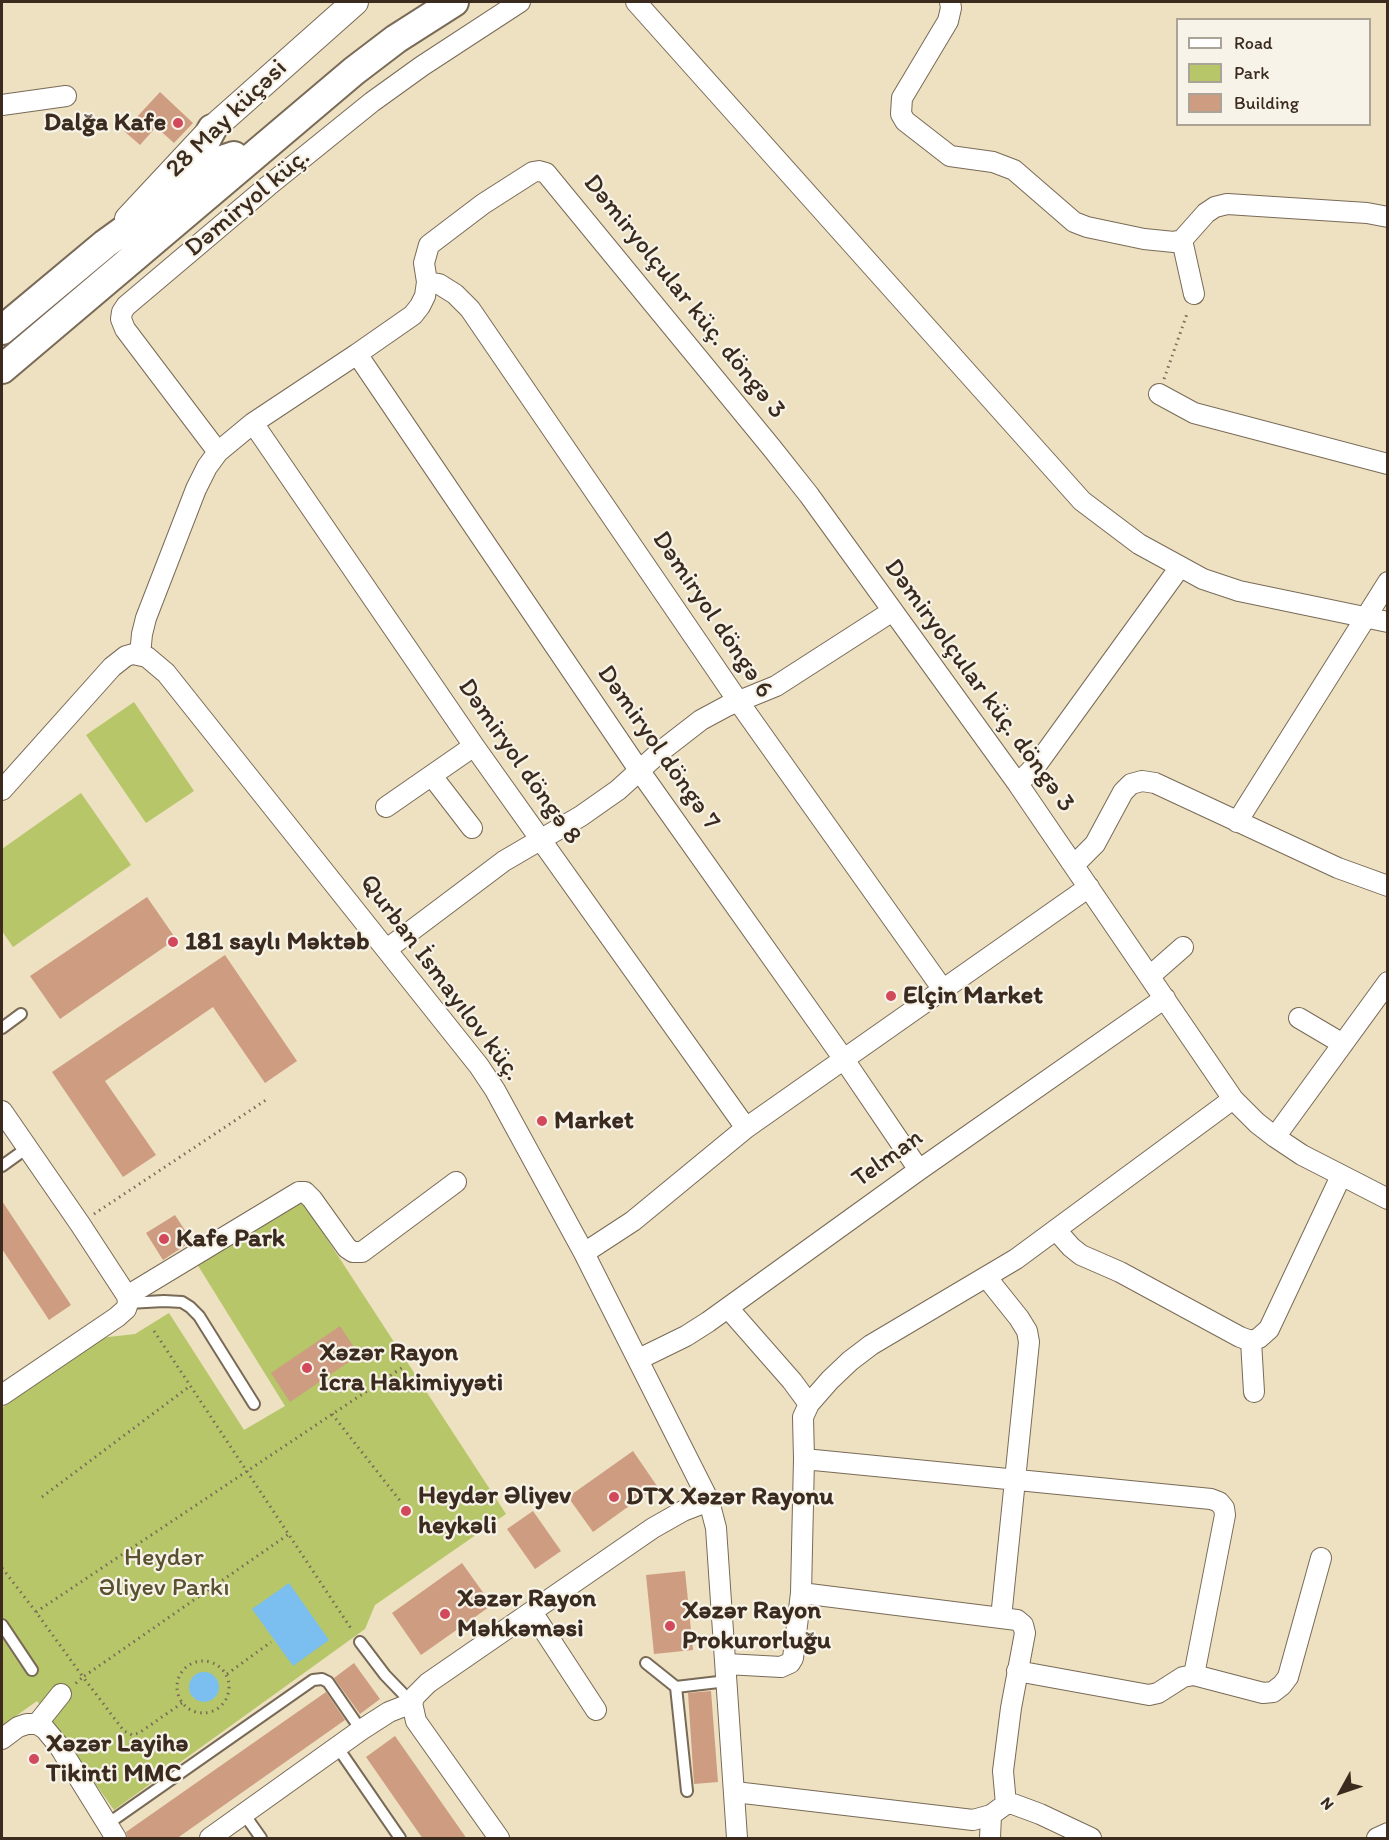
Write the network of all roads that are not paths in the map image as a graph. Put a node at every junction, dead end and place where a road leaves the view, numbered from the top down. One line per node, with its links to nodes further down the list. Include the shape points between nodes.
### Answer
1 (356, 2): 9 (street, 28 May küçəsi)
2 (435, 2): 10 (main road, Dəmiryol küç., via 392,31)
3 (454, 2): 18 (main road, via 354,71)
4 (519, 2): 21 (street, Dəmiryol küç., via 372,102 126,306 121,319 125,329)
5 (636, 2): 23 (street, via 1082,501 1139,544)
6 (950, 2): 12 (street, via 948,21 902,98 901,114 905,121 950,156 993,162 1014,170 1074,222 1144,239)
7 (66, 96): 8 (street)
8 (2, 105)
9 (212, 129): 10 (main road, via 204,144 206,158 216,162); 13 (street, 28 May küçəsi)
10 (234, 156): 13 (main road, Dəmiryol küç.)
11 (1388, 217): 12 (street, via 1227,204 1206,213)
12 (1182, 240): 15 (street)
13 (105, 244): 16 (main road); 18 (main road)
14 (427, 282): 17 (street, via 425,296 413,315); 25 (street, Dəmiryolçular küç. döngə 3, via 424,263 429,245 533,172 546,173 809,495); 29 (street, Dəmiryol döngə 6, via 455,294 470,309)
15 (1194, 294)
16 (2, 330)
17 (357, 354): 20 (street); 31 (street, Dəmiryol döngə 7)
18 (8, 364)
19 (1159, 394): 22 (street, via 1194,412)
20 (253, 423): 21 (street); 30 (street, Dəmiryol döngə 8)
21 (218, 452): 28 (street, via 196,489 146,618)
22 (1388, 464)
23 (1180, 567): 26 (street, via 1239,591); 33 (street, via 1038,764)
24 (1388, 582): 26 (street)
25 (891, 612): 29 (street, via 790,678); 33 (street, Dəmiryolçular küç. döngə 3)
26 (1366, 616): 27 (street); 36 (street)
27 (1388, 622)
28 (140, 655): 34 (street, via 126,656 112,667); 43 (street, Qurban İsmayılov küç., via 166,673)
29 (738, 701): 31 (street, via 700,720); 46 (street, Dəmiryol döngə 6)
30 (474, 746): 32 (street); 38 (street, Dəmiryol döngə 8)
31 (639, 770): 38 (street, via 618,790); 52 (street, Dəmiryol döngə 7)
32 (432, 776): 35 (street); 37 (street)
33 (1018, 784): 39 (street, Dəmiryolçular küç. döngə 3)
34 (2, 790)
35 (386, 807)
36 (1237, 822): 39 (street, via 1155,783 1142,781 1123,792 1095,844); 40 (street)
37 (472, 828)
38 (540, 840): 43 (street, via 504,861); 55 (street, Dəmiryol döngə 8)
39 (1074, 865): 41 (street, Dəmiryolçular küç. döngə 3)
40 (1388, 886)
41 (1089, 887): 44 (street, Dəmiryolçular küç. döngə 3); 46 (street)
42 (1183, 947): 44 (street)
43 (387, 949): 64 (street, Qurban İsmayılov küç., via 495,1090)
44 (1150, 976): 47 (street, Dəmiryolçular küç. döngə 3)
45 (1388, 982): 51 (street)
46 (944, 990): 52 (street)
47 (1165, 998): 53 (street, Dəmiryolçular küç. döngə 3); 59 (street, Telman)
48 (21, 1014): 50 (lane)
49 (1299, 1018): 51 (street)
50 (2, 1028)
51 (1343, 1044): 56 (street)
52 (843, 1058): 55 (street); 59 (street, Dəmiryol döngə 7)
53 (1233, 1099): 56 (street, Dəmiryolçular küç. döngə 3); 63 (street)
54 (2, 1111): 57 (street)
55 (746, 1128): 64 (street, via 633,1221)
56 (1275, 1137): 60 (street, Dəmiryolçular küç. döngə 3)
57 (27, 1148): 58 (lane); 66 (street)
58 (2, 1166)
59 (919, 1170): 67 (street, Telman)
60 (1341, 1176): 62 (street, Dəmiryolçular küç. döngə 3); 68 (street, via 1274,1320 1269,1329)
61 (456, 1182): 66 (street, via 362,1252 347,1248 312,1199 305,1192 298,1192)
62 (1388, 1199)
63 (1056, 1230): 65 (street); 68 (street, via 1081,1255)
64 (584, 1253): 69 (street, Qurban İsmayılov küç.)
65 (987, 1278): 73 (street, via 871,1345); 75 (street, via 1019,1318 1029,1342)
66 (127, 1300): 71 (street, via 126,1310 117,1317); 72 (lane, via 182,1302 190,1307)
67 (728, 1308): 69 (street, Telman, via 686,1336); 73 (street)
68 (1251, 1341): 70 (street)
69 (639, 1359): 76 (street, Qurban İsmayılov küç.)
70 (1254, 1392)
71 (2, 1395)
72 (254, 1404)
73 (809, 1404): 74 (street, via 803,1417)
74 (804, 1459): 75 (street); 78 (street)
75 (1015, 1481): 80 (street); 87 (street, via 1219,1502 1225,1515)
76 (709, 1501): 79 (street, via 670,1518); 86 (street, Qurban İsmayılov küç., via 716,1528)
77 (1321, 1558): 87 (street, via 1288,1677 1282,1685 1263,1693)
78 (801, 1593): 80 (street); 86 (street, via 790,1663)
79 (532, 1612): 90 (street, via 428,1683); 91 (street)
80 (1001, 1618): 85 (street, via 1023,1625 1025,1634)
81 (2, 1625): 84 (lane)
82 (360, 1642): 90 (lane)
83 (646, 1663): 88 (lane)
84 (32, 1670)
85 (1017, 1671): 87 (street, via 1149,1695); 98 (street)
86 (727, 1673): 88 (lane); 97 (street, Qurban İsmayılov küç.)
87 (1194, 1675)
88 (676, 1686): 96 (lane)
89 (62, 1694): 92 (street)
90 (412, 1703): 93 (street); 105 (street, via 423,1732)
91 (596, 1710)
92 (37, 1724): 94 (street, via 18,1727); 100 (street, via 59,1746)
93 (361, 1730): 95 (street); 100 (lane, via 328,1682 313,1680)
94 (2, 1739)
95 (338, 1748): 99 (street); 104 (lane)
96 (687, 1791)
97 (735, 1792): 98 (street, via 973,1820); 106 (street, Qurban İsmayılov küç.)
98 (998, 1810): 107 (street); 108 (street, via 1022,1806)
99 (244, 1814): 102 (street); 103 (lane)
100 (111, 1832)
101 (1388, 1833): 109 (street)
102 (210, 1839)
103 (261, 1839)
104 (400, 1839)
105 (499, 1839)
106 (737, 1839)
107 (990, 1839)
108 (1091, 1839)
109 (1377, 1839)

